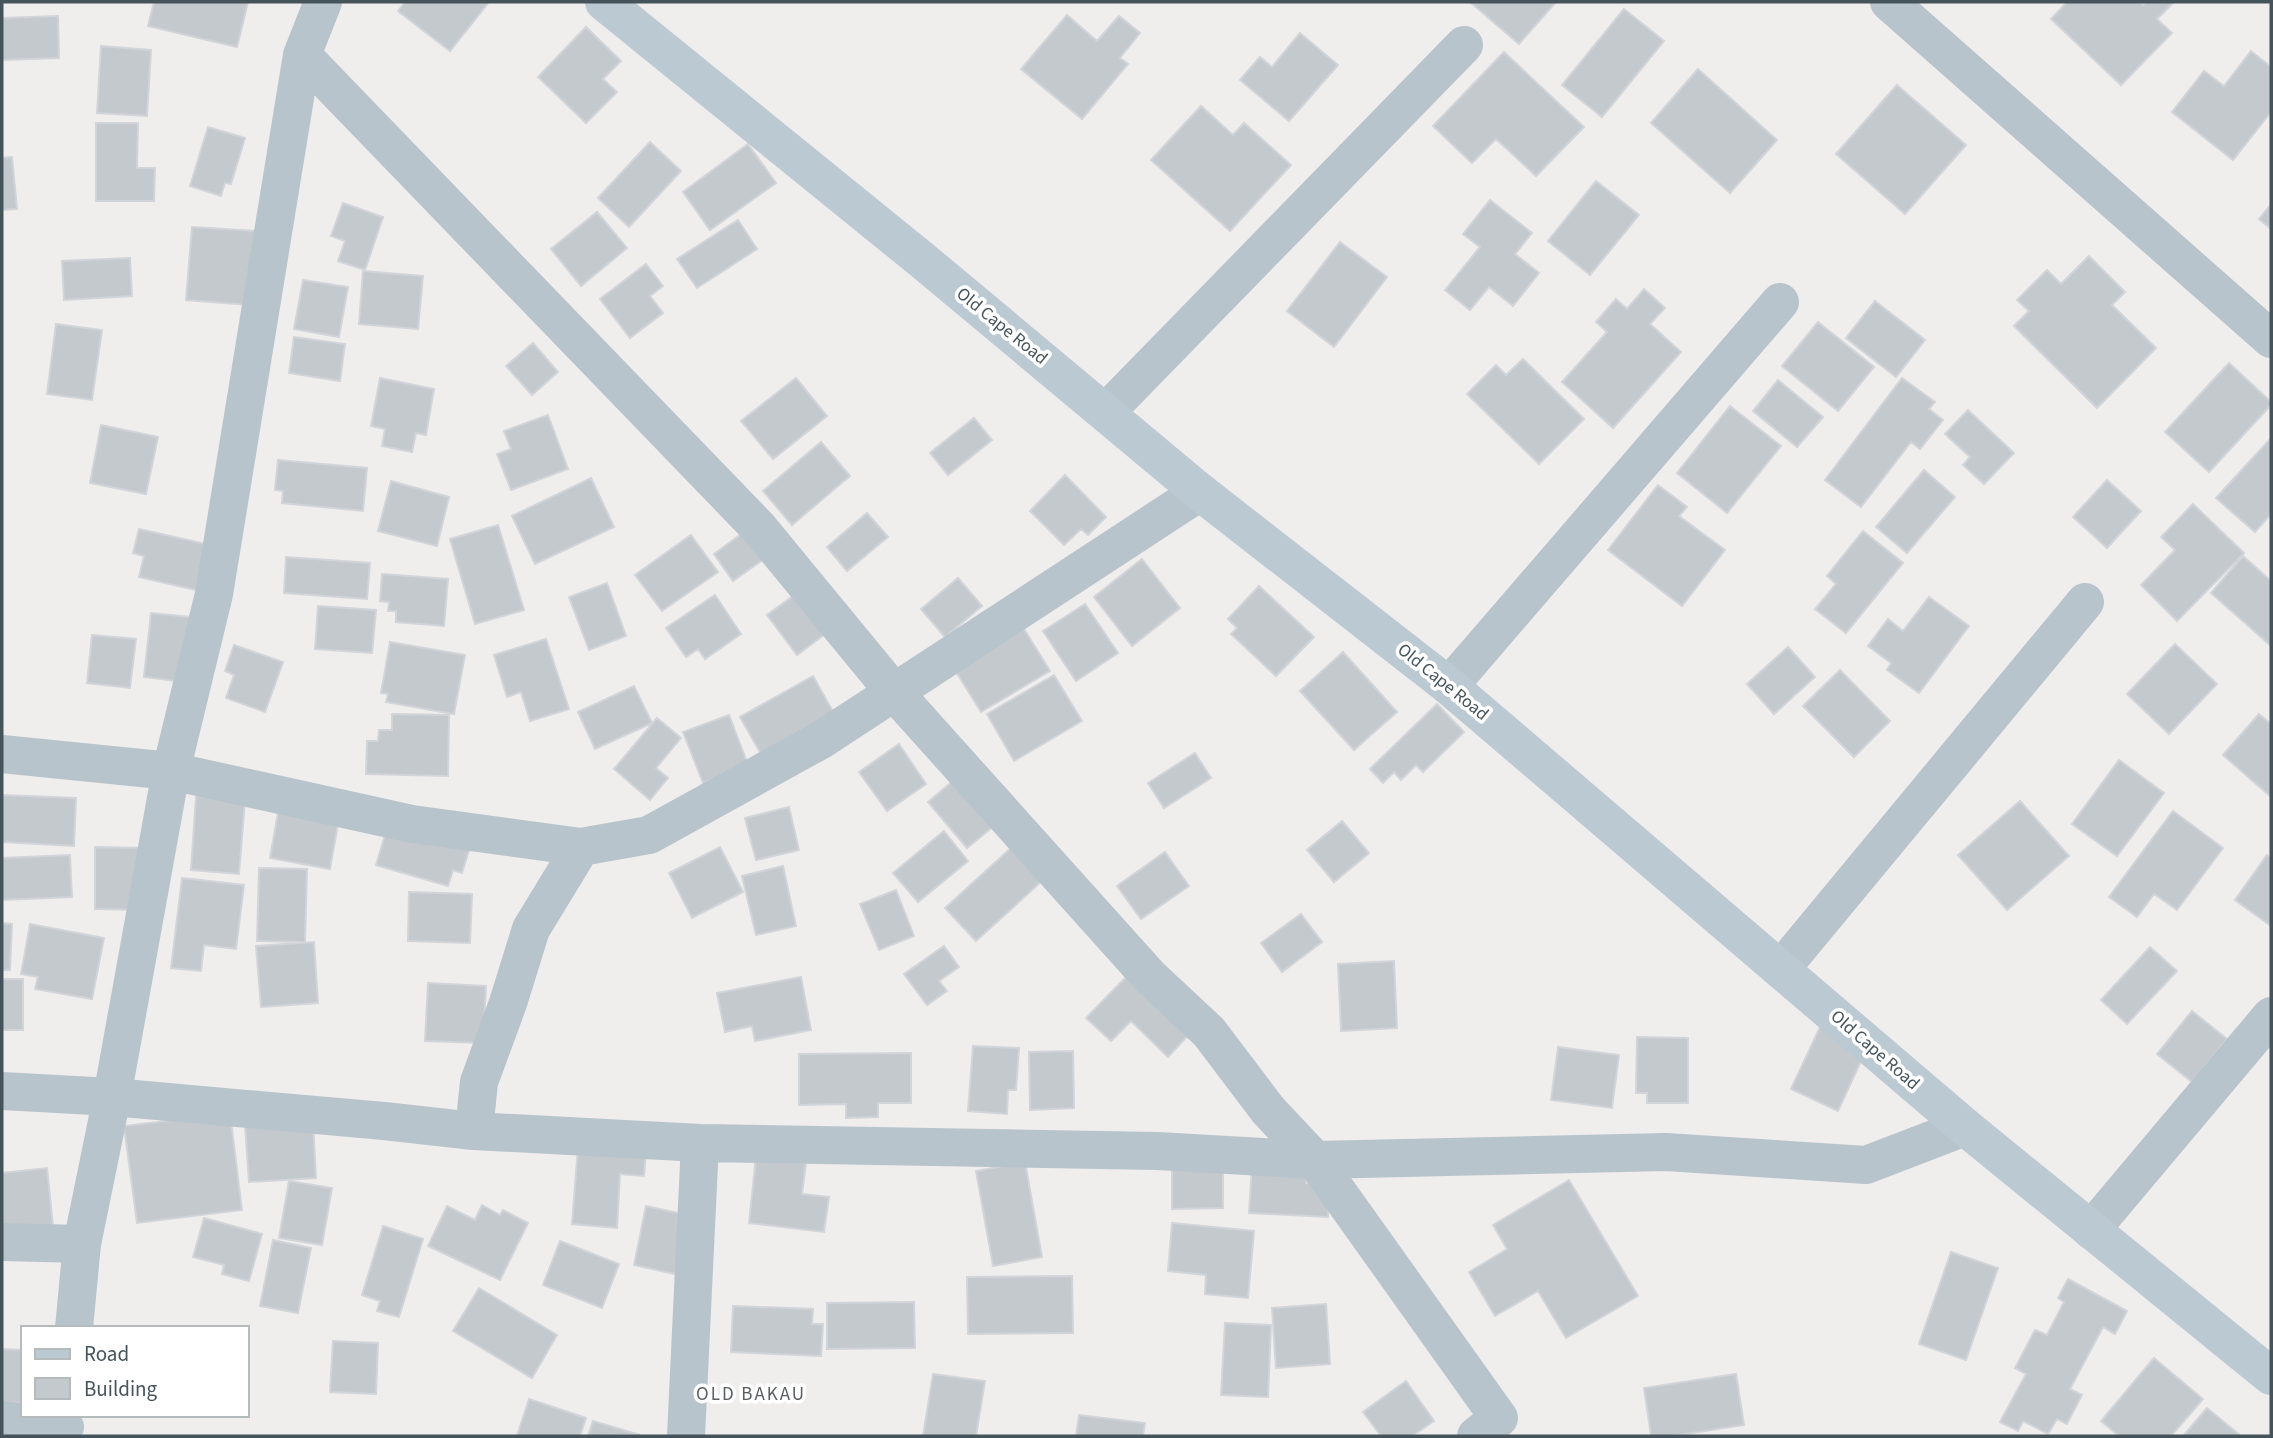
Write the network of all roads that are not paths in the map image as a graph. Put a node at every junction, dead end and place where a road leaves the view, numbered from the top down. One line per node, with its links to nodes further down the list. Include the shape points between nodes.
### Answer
1 (323, 2): 5 (street)
2 (604, 2): 8 (street, Old Cape Road)
3 (1889, 2): 7 (street)
4 (1464, 45): 8 (street)
5 (302, 55): 12 (street, via 759,528); 14 (street, via 214,594)
6 (1780, 302): 11 (street)
7 (2271, 339)
8 (1107, 412): 9 (street, Old Cape Road)
9 (1200, 492): 11 (street, Old Cape Road); 12 (street)
10 (2085, 601): 16 (street)
11 (1449, 686): 16 (street, Old Cape Road)
12 (894, 692): 15 (street, via 821,740 649,835); 23 (street, via 1150,976 1209,1032 1268,1110)
13 (2, 754): 14 (street)
14 (172, 771): 15 (street, via 412,824); 19 (street)
15 (582, 846): 21 (street, via 531,929 479,1082)
16 (1781, 969): 20 (street, Old Cape Road)
17 (2271, 1016): 24 (street)
18 (2, 1091): 19 (street)
19 (112, 1097): 21 (street); 26 (street)
20 (1965, 1127): 23 (street, via 1867,1165 1666,1152); 24 (street, Old Cape Road)
21 (474, 1131): 22 (street)
22 (699, 1143): 23 (street, via 1157,1151); 31 (street)
23 (1315, 1160): 32 (street, via 1499,1418)
24 (2091, 1230): 28 (street, Old Cape Road)
25 (2, 1242): 26 (street)
26 (82, 1244): 27 (street)
27 (74, 1326)
28 (2271, 1376)
29 (2, 1420): 30 (street)
30 (65, 1426)
31 (686, 1436)
32 (1476, 1436)

